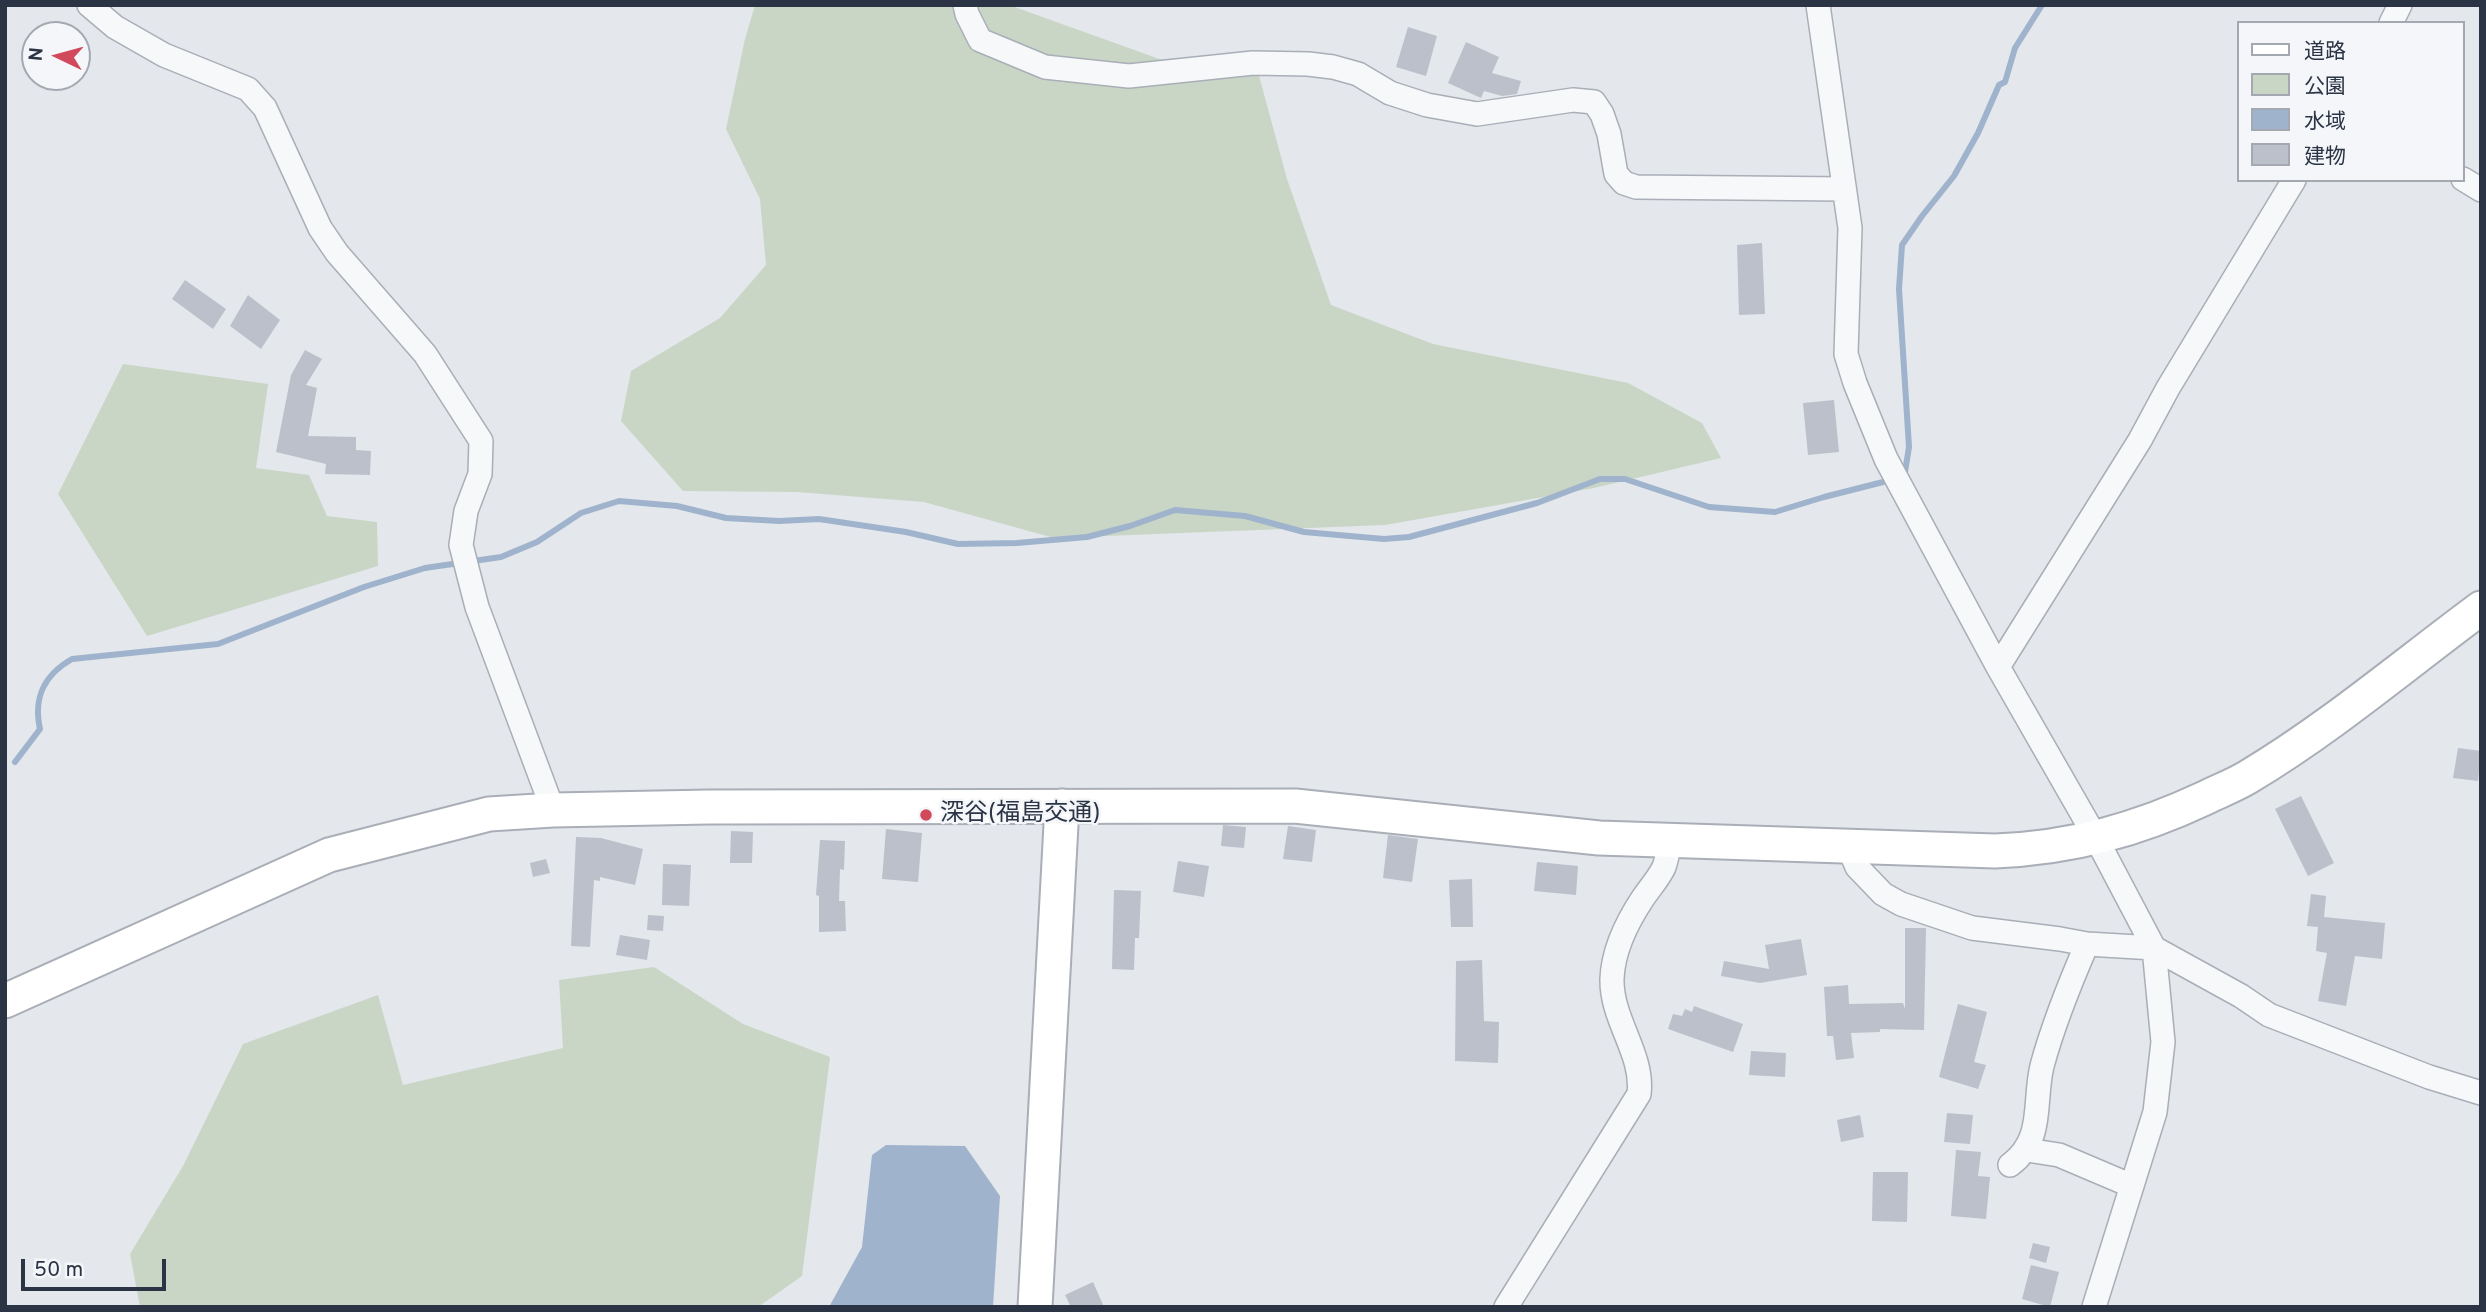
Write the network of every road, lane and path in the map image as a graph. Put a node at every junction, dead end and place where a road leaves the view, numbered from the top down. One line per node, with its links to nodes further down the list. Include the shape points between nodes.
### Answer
1 (89, 5): 13 (street, via 115,27 164,55 248,89 265,107 320,228 425,354 481,441 480,474 461,545 477,607)
2 (965, 5): 8 (street, via 980,40 1045,67 1129,76 1253,63 1308,64 1358,74 1390,93 1427,105 1477,114 1573,100 1594,102 1609,134 1616,174 1624,183 1636,187)
3 (1818, 5): 8 (street)
4 (2400, 5): 5 (street)
5 (2392, 21)
6 (2465, 180): 9 (street)
7 (2293, 182): 11 (street)
8 (1844, 188): 11 (street, via 1850,228 1846,355 1855,383 1886,459)
9 (2481, 190)
10 (2481, 608): 14 (street, via 2247,778 2160,819)
11 (1998, 667): 14 (street)
12 (1062, 806): 13 (street); 15 (street, via 1295,806 1599,838); 23 (street)
13 (553, 810): 19 (street, via 489,814 329,855)
14 (2096, 838): 16 (street, via 2030,849); 18 (street)
15 (1671, 841): 16 (street); 22 (street, via 1663,868 1633,912 1618,945 1612,980 1620,1024 1638,1066 1639,1094)
16 (1848, 846): 17 (street, via 1857,867 1883,894 1901,904 1972,928)
17 (2087, 944): 18 (street); 21 (street, via 2042,1068 2036,1120 2018,1157 2059,1155)
18 (2154, 948): 20 (street, via 2269,1015); 21 (street, via 2162,1067 2155,1112)
19 (5, 1001)
20 (2481, 1093)
21 (2132, 1186): 24 (street)
22 (1512, 1304)
23 (1035, 1307)
24 (2094, 1307)

